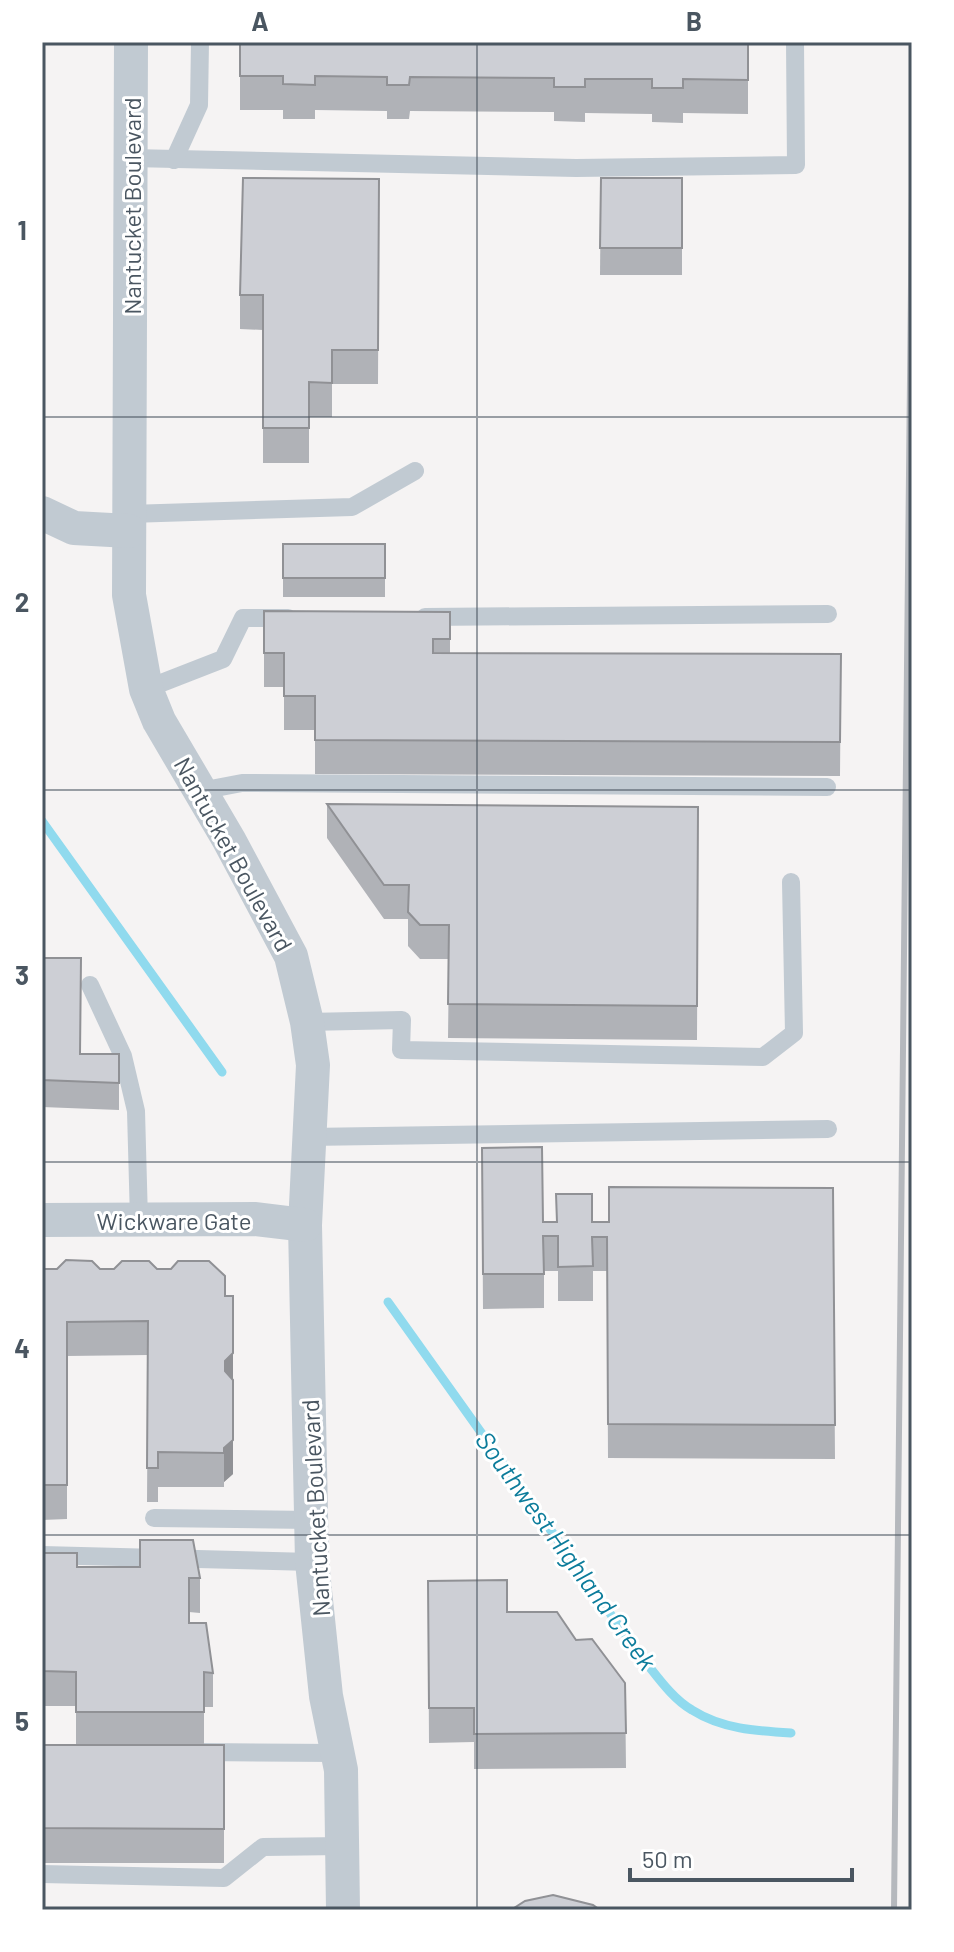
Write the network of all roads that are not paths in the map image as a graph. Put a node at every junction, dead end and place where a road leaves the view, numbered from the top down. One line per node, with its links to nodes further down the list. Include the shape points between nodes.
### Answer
1 (131, 42): 4 (street, Nantucket Boulevard)
2 (200, 42): 5 (lane, via 199,105)
3 (795, 42): 5 (lane, via 796,165 576,168)
4 (131, 158): 5 (lane); 8 (street, Nantucket Boulevard)
5 (174, 160)
6 (415, 471): 8 (lane, via 352,507)
7 (42, 513): 8 (street, via 74,528)
8 (129, 522): 12 (street, Nantucket Boulevard, via 129,595)
9 (828, 614): 10 (lane)
10 (414, 617)
11 (305, 618): 12 (lane, via 243,618 223,659)
12 (146, 689): 14 (street, Nantucket Boulevard)
13 (827, 787): 14 (lane, via 242,783)
14 (200, 791): 17 (street, Nantucket Boulevard, via 291,956)
15 (791, 882): 17 (lane, via 794,1033 763,1057 401,1050 402,1020)
16 (90, 985): 21 (lane, via 123,1056 136,1111)
17 (307, 1022): 19 (street, Nantucket Boulevard, via 313,1065)
18 (828, 1129): 19 (lane)
19 (308, 1137): 22 (street, Nantucket Boulevard)
20 (42, 1220): 21 (street, Wickware Gate)
21 (139, 1220): 22 (street, Wickware Gate, via 256,1219)
22 (305, 1225): 24 (street, Nantucket Boulevard)
23 (154, 1518): 24 (lane)
24 (311, 1520): 26 (street, Nantucket Boulevard)
25 (42, 1555): 26 (lane)
26 (312, 1562): 28 (street, Nantucket Boulevard)
27 (179, 1752): 28 (lane)
28 (337, 1753): 29 (street, Nantucket Boulevard)
29 (343, 1846): 30 (lane, via 263,1847 224,1878); 31 (street, Nantucket Boulevard)
30 (42, 1874)
31 (343, 1910)

